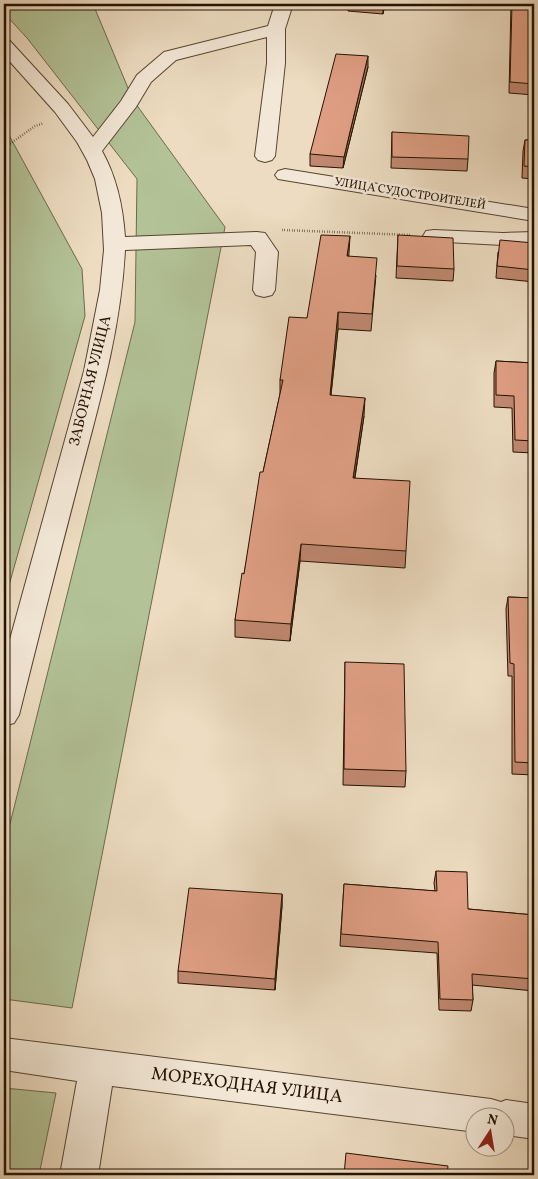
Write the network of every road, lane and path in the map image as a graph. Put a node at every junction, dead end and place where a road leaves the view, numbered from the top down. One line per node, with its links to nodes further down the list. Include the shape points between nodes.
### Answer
1 (284, 4): 2 (street)
2 (276, 29): 6 (street, via 170,56 144,79); 7 (street, via 276,63)
3 (4, 45): 4 (street, ЗАБОРНАЯ УЛИЦА)
4 (66, 114): 5 (path, via 35,126); 6 (street, ЗАБОРНАЯ УЛИЦА)
5 (4, 148)
6 (93, 150): 13 (street, ЗАБОРНАЯ УЛИЦА, via 114,210)
7 (265, 156)
8 (285, 175): 9 (street, УЛИЦА СУДОСТРОИТЕЛЕЙ)
9 (534, 215)
10 (434, 236): 11 (path, via 277,230); 12 (street)
11 (257, 238): 13 (street); 14 (street, via 267,252)
12 (534, 238)
13 (115, 244): 15 (street, ЗАБОРНАЯ УЛИЦА, via 107,327)
14 (264, 290)
15 (4, 715)
16 (4, 1054): 17 (street, МОРЕХОДНАЯ УЛИЦА)
17 (97, 1068): 18 (street, МОРЕХОДНАЯ УЛИЦА); 21 (street)
18 (466, 1113)
19 (516, 1119): 20 (street)
20 (534, 1122)
21 (78, 1175)

